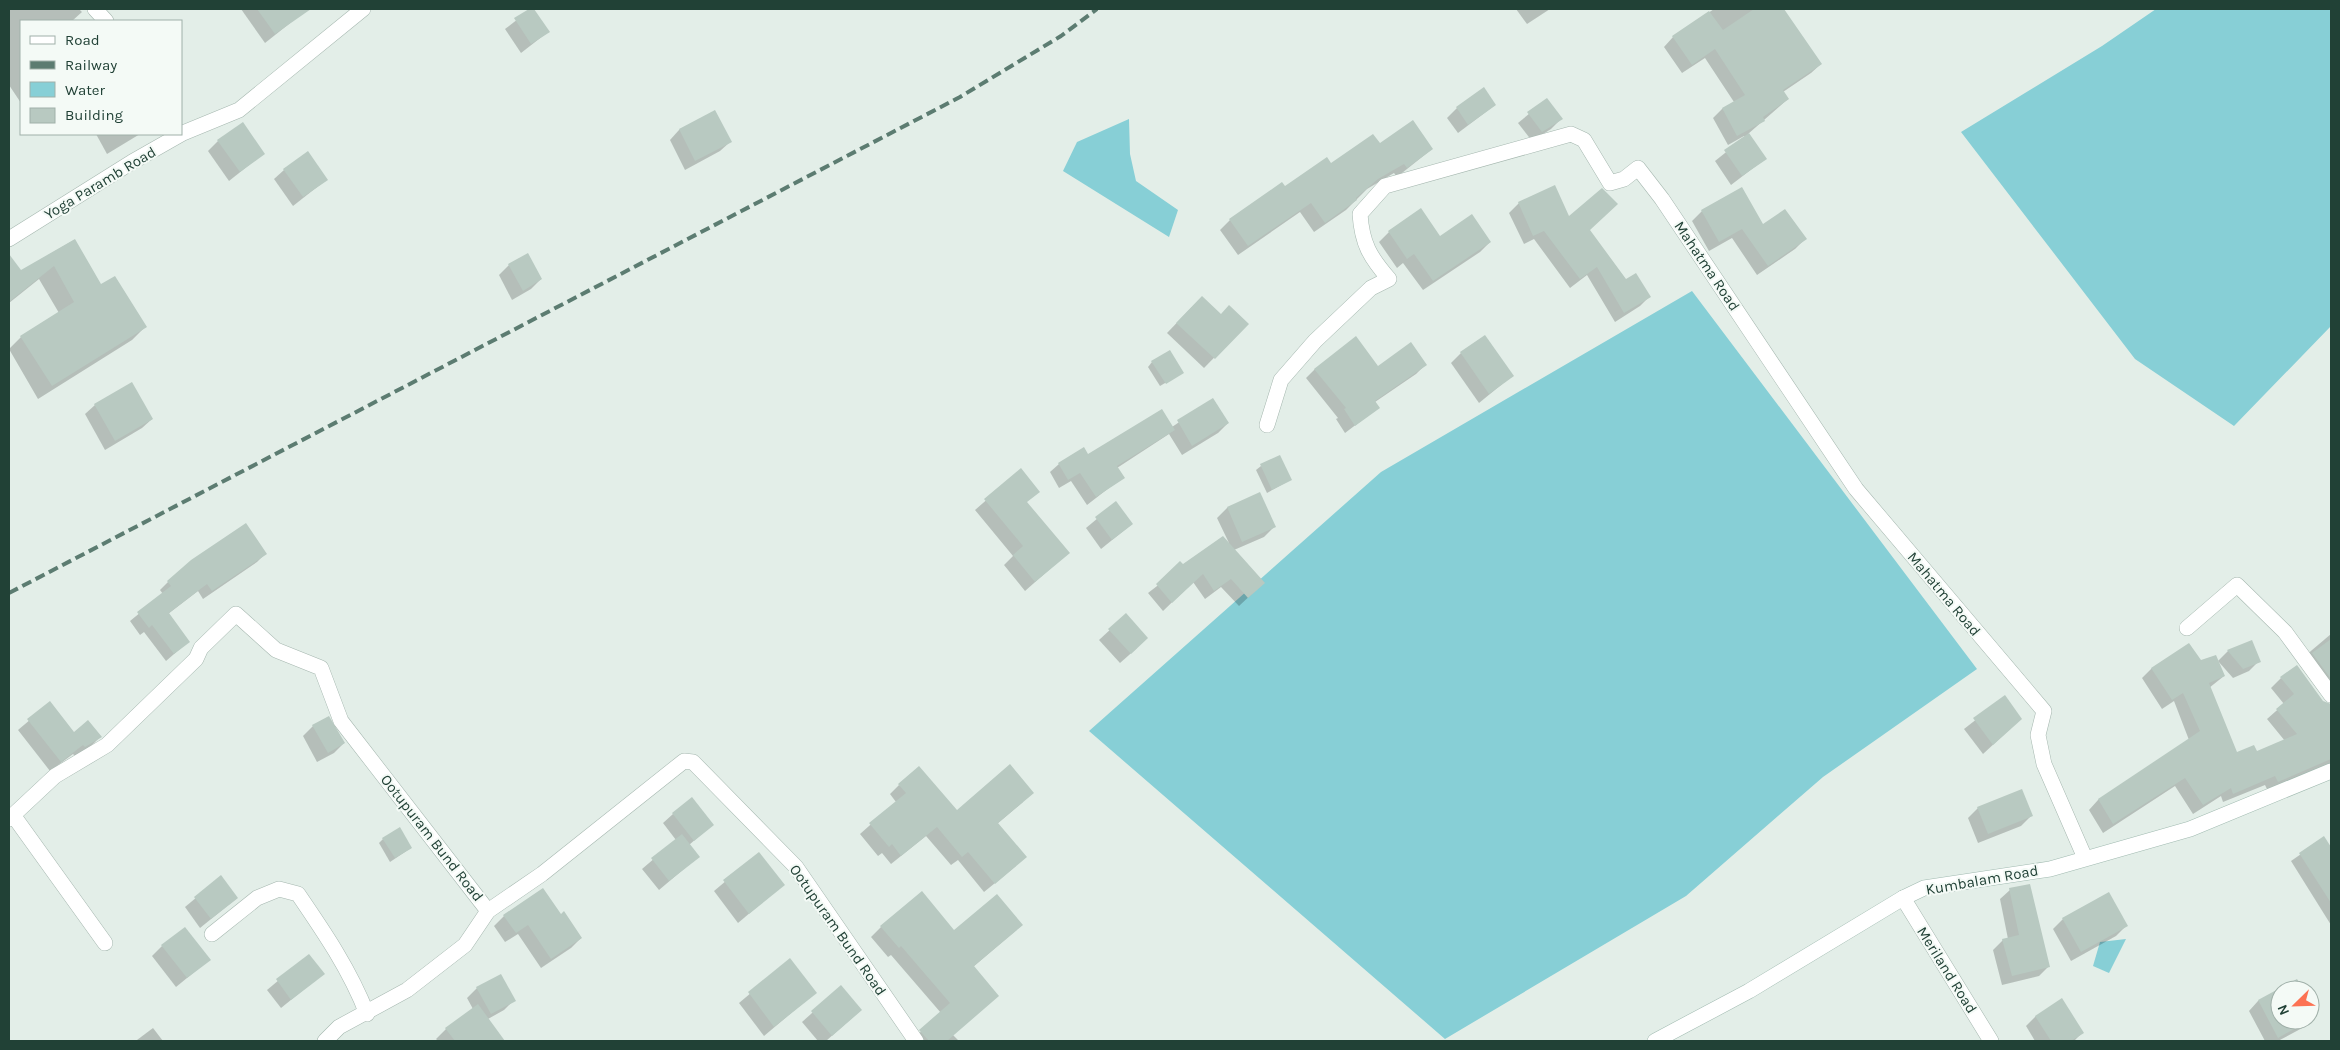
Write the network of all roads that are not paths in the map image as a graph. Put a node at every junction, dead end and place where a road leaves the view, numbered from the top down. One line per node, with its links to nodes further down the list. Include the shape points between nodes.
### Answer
1 (95, 9): 3 (street)
2 (363, 9): 4 (street, Yoga Paramb Road, via 239,110)
3 (105, 20)
4 (182, 132)
5 (177, 135): 6 (street, Yoga Paramb Road)
6 (9, 239)
7 (1268, 425): 12 (street, Mahatma Road, via 1281,380 1315,341 1371,288 1389,279 1370,257 1360,214 1385,186 1571,134 1584,140 1610,182 1624,179 1638,168 1856,489 2044,711 2038,736 2044,764)
8 (2187, 628): 9 (street, via 2237,585 2285,632)
9 (2331, 694)
10 (2331, 771): 12 (street, Kumbalam Road, via 2190,829)
11 (11, 817): 14 (street, Ootupuram Bund Road, via 55,776 107,745 196,659 201,648 236,614 276,650 320,668 341,721); 16 (street)
12 (2085, 858): 13 (street, Kumbalam Road, via 2050,869 1924,888)
13 (1903, 898): 20 (street, Kumbalam Road, via 1750,991); 21 (street, Meriland Road)
14 (488, 911): 17 (street, via 465,945 407,990); 19 (street, Ootupuram Bund Road, via 542,874 684,761 693,762 796,867)
15 (212, 934): 17 (street, via 257,898 279,889 298,894 357,987)
16 (105, 943)
17 (367, 1014): 18 (street, via 339,1027)
18 (325, 1041)
19 (916, 1041)
20 (1655, 1041)
21 (1991, 1041)

